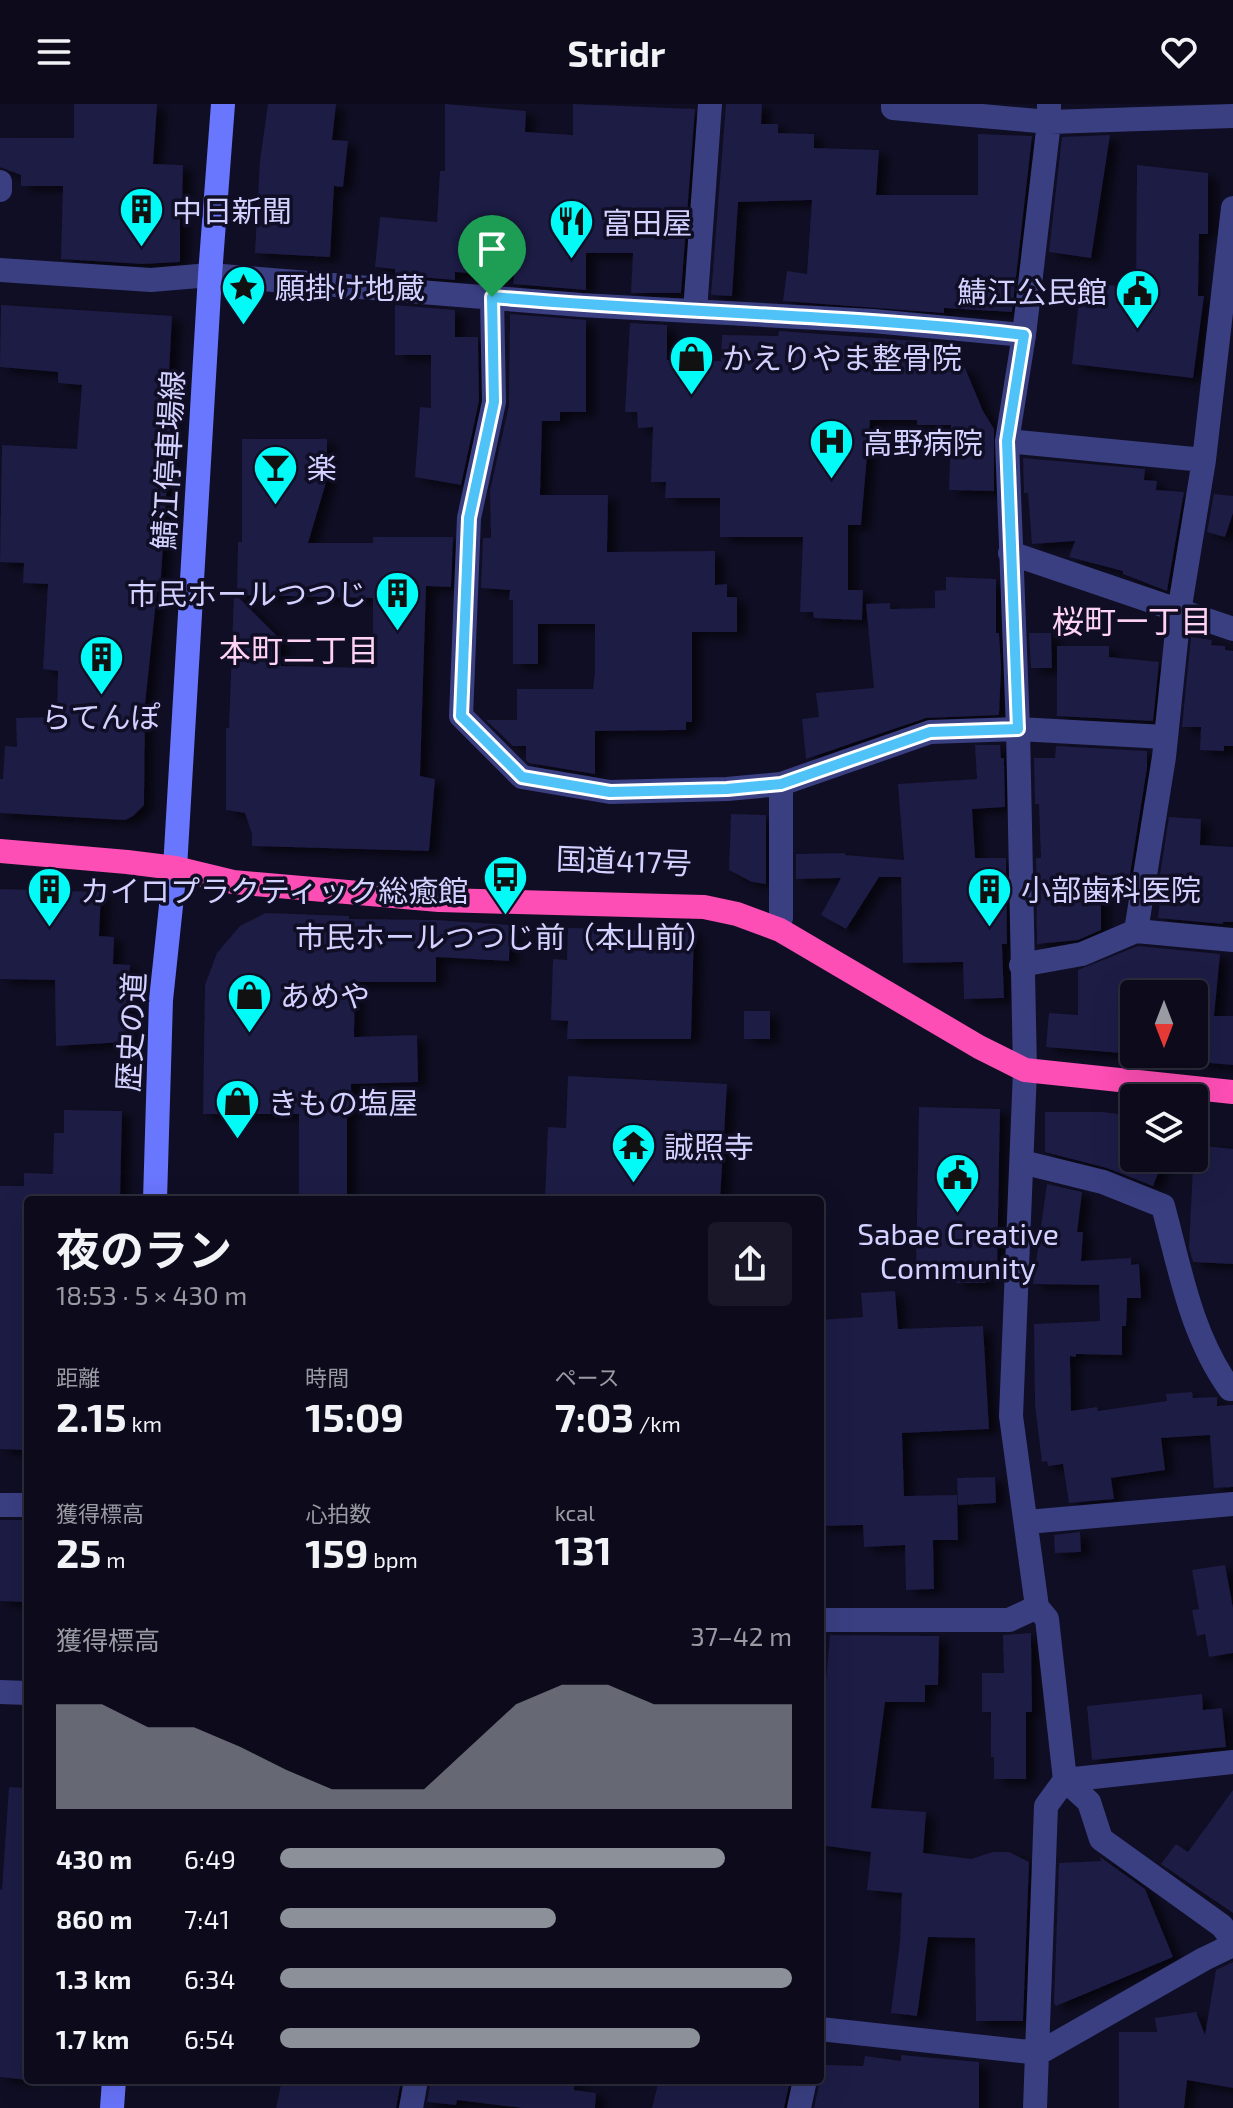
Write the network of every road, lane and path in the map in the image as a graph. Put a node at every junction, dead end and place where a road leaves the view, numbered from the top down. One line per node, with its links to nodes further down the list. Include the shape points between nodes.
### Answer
1 (223, 104): 11 (main road, 鯖江停車場線)
2 (710, 104): 13 (street)
3 (893, 104): 5 (street)
4 (1163, 111): 5 (street); 6 (street)
5 (1049, 113): 14 (street)
6 (1233, 116)
7 (0, 182): 8 (street)
8 (0, 190)
9 (1233, 208): 16 (street)
10 (0, 270): 11 (street, via 151,280)
11 (210, 275): 12 (street); 24 (main road, 鯖江停車場線)
12 (492, 297): 13 (street); 22 (street, via 494,402 469,518 461,716 522,777 610,792)
13 (695, 311): 14 (street)
14 (1024, 335): 15 (street)
15 (1007, 441): 16 (street); 17 (street)
16 (1204, 460): 18 (street)
17 (1010, 553): 18 (street); 20 (street)
18 (1179, 612): 19 (street); 21 (street)
19 (1233, 629)
20 (1018, 729): 21 (street); 22 (street, via 930,732); 28 (street)
21 (1165, 737): 26 (street)
22 (781, 784): 25 (street)
23 (0, 851): 24 (highway, 国道417号)
24 (175, 868): 25 (highway, 国道417号, via 434,888 702,894); 29 (highway, 国道417号, via 233,882 423,899 704,907 737,914 780,930); 32 (main road, 歴史の道, via 161,1000)
25 (781, 918): 29 (highway, 国道417号, via 980,1035)
26 (1136, 931): 27 (street); 28 (street, via 1082,954)
27 (1233, 940)
28 (1021, 965): 29 (street)
29 (1025, 1070): 30 (highway, 国道417号); 31 (street)
30 (1233, 1092)
31 (1022, 1162): 33 (street, via 1103,1182 1163,1206 1192,1316); 37 (street, via 1011,1416)
32 (155, 1196)
33 (1230, 1389)
34 (1233, 1504): 37 (street)
35 (0, 1505): 36 (street)
36 (24, 1505)
37 (1027, 1522): 38 (street)
38 (1037, 1607): 39 (street, via 1009,1620); 43 (street, via 1047,1619)
39 (824, 1620)
40 (0, 1692): 41 (street)
41 (24, 1693)
42 (1233, 1762): 43 (street)
43 (1065, 1780): 44 (street, via 1089,1802 1101,1839 1222,1926); 46 (street, via 1046,1806)
44 (1233, 1943): 46 (street)
45 (824, 2029): 46 (street)
46 (1039, 2053): 53 (street)
47 (114, 2084): 50 (main road)
48 (415, 2084): 51 (street)
49 (804, 2084): 52 (street)
50 (112, 2108)
51 (411, 2108)
52 (799, 2108)
53 (1035, 2108)

